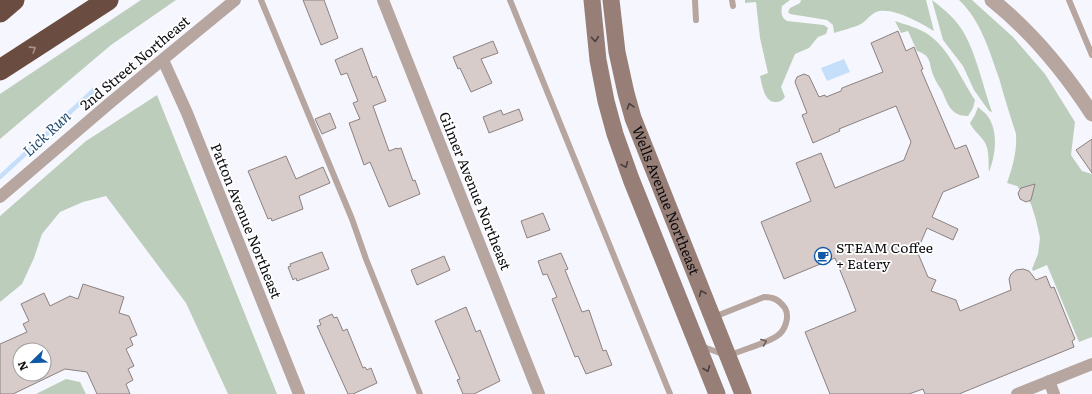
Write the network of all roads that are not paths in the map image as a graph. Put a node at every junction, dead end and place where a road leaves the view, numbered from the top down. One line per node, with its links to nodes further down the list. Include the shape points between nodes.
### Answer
1 (14, 0): 12 (highway)
2 (108, 0): 16 (highway, one-way to 2)
3 (235, 0): 15 (street, 2nd Street Northeast)
4 (261, 0): 25 (lane, via 352,219)
5 (383, 0): 26 (street, Gilmer Avenue Northeast)
6 (510, 0): 27 (lane)
7 (592, 0): 20 (main road, Wells Avenue Northeast, one-way to 20, via 600,76 615,134)
8 (612, 0): 19 (main road, Wells Avenue Northeast, one-way to 8, via 633,118 617,52)
9 (695, 0): 13 (lane)
10 (992, 0): 17 (street, via 1038,42)
11 (1069, 0): 14 (lane)
12 (0, 12)
13 (696, 20)
14 (1092, 55)
15 (163, 60): 18 (street, 2nd Street Northeast); 24 (street, Patton Avenue Northeast, via 187,113)
16 (0, 70)
17 (1092, 114)
18 (0, 197)
19 (712, 318): 21 (main road, Wells Avenue Northeast); 21 (lane, one-way to 19, via 778,336 787,320 786,310 780,301 773,297 764,297)
20 (697, 344): 21 (lane); 28 (main road, Wells Avenue Northeast, one-way to 28)
21 (728, 356): 29 (main road, Wells Avenue Northeast)
22 (1092, 364): 23 (street)
23 (1048, 381): 30 (street); 31 (street)
24 (299, 394)
25 (420, 394)
26 (539, 394)
27 (670, 394)
28 (718, 394)
29 (743, 394)
30 (1017, 394)
31 (1054, 394)

